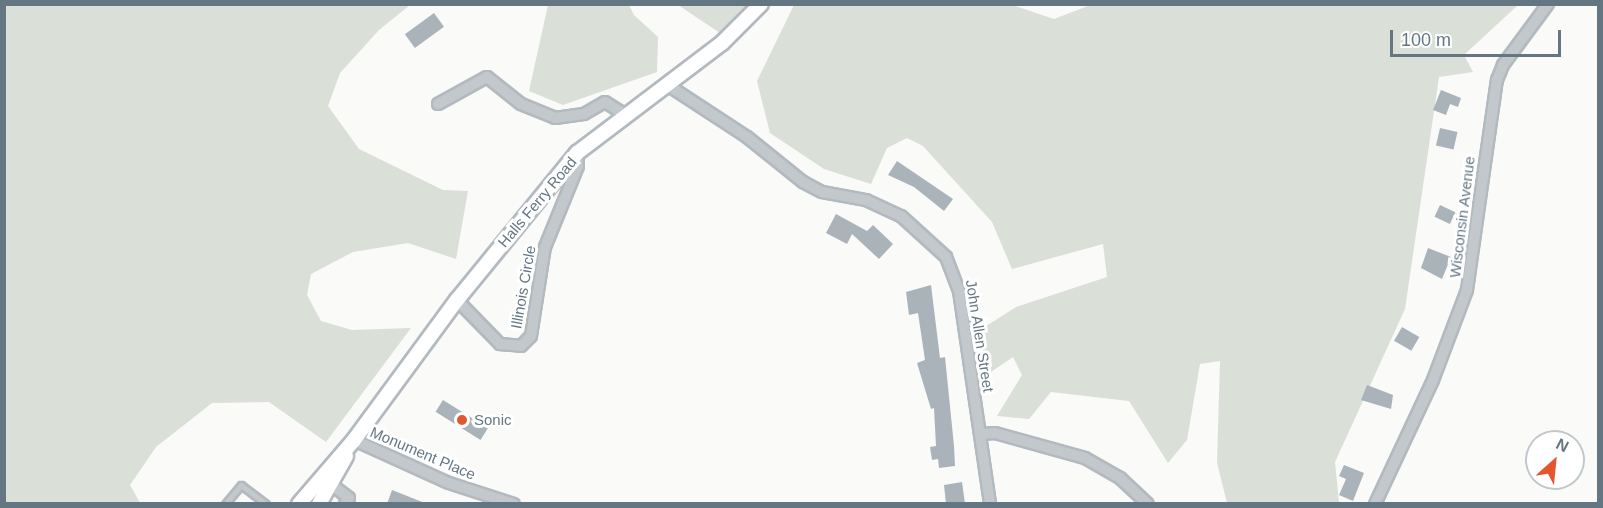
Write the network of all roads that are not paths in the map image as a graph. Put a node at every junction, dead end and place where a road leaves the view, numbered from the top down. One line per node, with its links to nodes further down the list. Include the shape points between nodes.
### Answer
1 (762, 4): 3 (street, Halls Ferry Road, via 722,43)
2 (1548, 4): 19 (street, Wisconsin Avenue, via 1503,65 1497,80 1467,290 1433,380)
3 (666, 84): 5 (street, Halls Ferry Road); 8 (street, John Allen Street, via 747,137 803,182 822,192 884,207 934,242 946,257 957,283)
4 (438, 104): 5 (street, via 487,77 521,104 555,118 584,114 605,102)
5 (624, 114): 6 (street, Halls Ferry Road)
6 (577, 153): 7 (street, Halls Ferry Road); 7 (street, Illinois Circle, via 578,166 544,247 531,336 520,346 500,344)
7 (457, 300): 9 (street, Halls Ferry Road)
8 (980, 434): 17 (street, John Allen Street); 18 (street, via 995,433 1085,458 1120,478)
9 (354, 440): 10 (street, Halls Ferry Road); 13 (street, Halls Ferry Road); 16 (street, Monument Place, via 449,483)
10 (332, 485): 14 (street, Halls Ferry Road); 15 (street, via 349,498)
11 (225, 504): 12 (lane, via 241,485)
12 (266, 504)
13 (298, 504)
14 (319, 504)
15 (345, 504)
16 (514, 504)
17 (990, 504)
18 (1148, 504)
19 (1375, 504)

